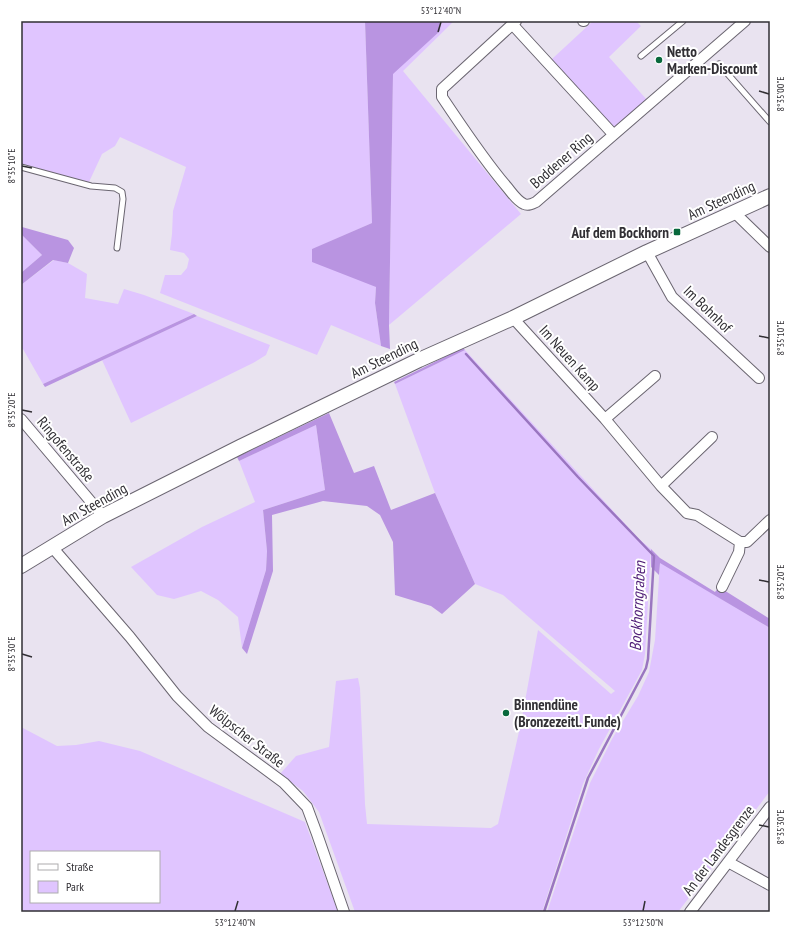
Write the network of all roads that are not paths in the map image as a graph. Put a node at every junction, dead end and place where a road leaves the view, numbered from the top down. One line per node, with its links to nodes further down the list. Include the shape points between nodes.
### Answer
1 (683, 21): 4 (lane)
2 (744, 21): 7 (street, Boddener Ring)
3 (514, 23): 7 (street); 7 (street, Boddener Ring, via 442,89 442,97 482,155 518,200 525,205 536,202)
4 (641, 56)
5 (720, 64): 6 (lane)
6 (770, 122)
7 (613, 134)
8 (21, 167): 11 (lane, via 90,186 115,188 122,192)
9 (770, 196): 10 (street, Am Steending)
10 (735, 213): 12 (street); 13 (street, Am Steending)
11 (117, 248)
12 (770, 248)
13 (647, 252): 14 (street, Am Steending); 16 (street, Im Bohnhof, via 672,296)
14 (513, 318): 18 (street, Im Neuen Kamp); 21 (street, Am Steending, via 419,360)
15 (655, 376): 18 (street)
16 (759, 378)
17 (21, 419): 21 (street, Ringofenstraße)
18 (605, 419): 20 (street, Im Neuen Kamp)
19 (712, 437): 20 (street)
20 (661, 486): 23 (street, Im Neuen Kamp, via 687,513 697,515)
21 (103, 516): 24 (street, Am Steending)
22 (770, 520): 23 (street, via 747,542)
23 (740, 542): 26 (street, via 739,552)
24 (52, 548): 25 (street, Am Steending); 30 (street, Wölpscher Straße, via 130,637 177,696 214,732 284,783 307,807)
25 (21, 566)
26 (722, 587)
27 (770, 807): 28 (street, An der Landesgrenze)
28 (728, 862): 29 (street); 31 (street, An der Landesgrenze)
29 (770, 885)
30 (344, 912)
31 (690, 912)

